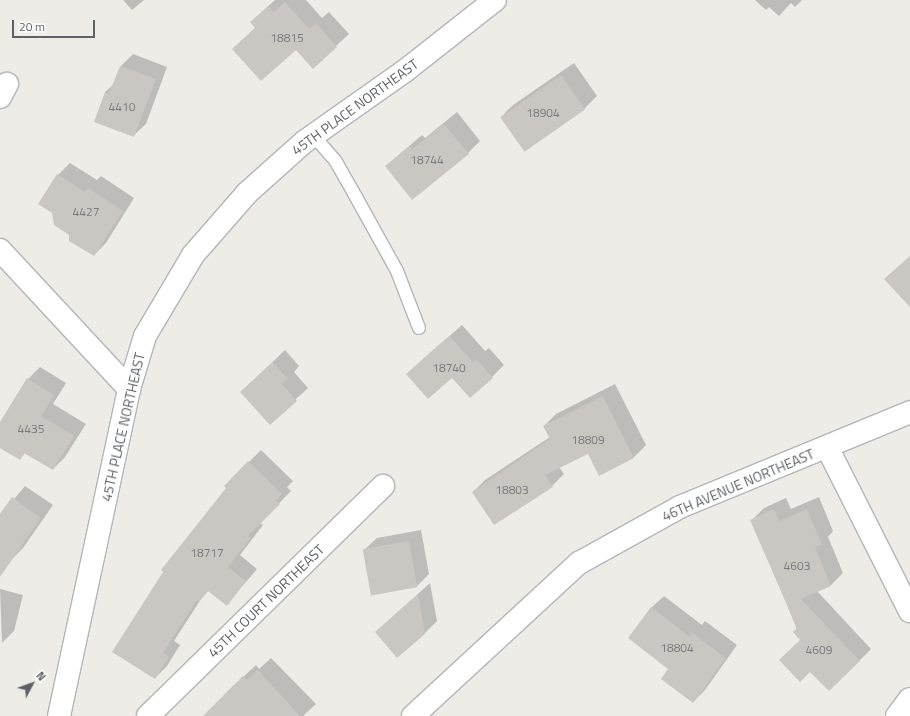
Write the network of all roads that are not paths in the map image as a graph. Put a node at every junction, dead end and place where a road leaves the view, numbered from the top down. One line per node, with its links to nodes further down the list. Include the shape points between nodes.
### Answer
1 (495, 0): 2 (street, 45TH PLACE NORTHEAST, via 406,70)
2 (313, 135): 4 (lane, via 335,160 356,197 396,271); 5 (street, 45TH PLACE NORTHEAST, via 247,194 193,255 146,336)
3 (0, 250): 5 (street)
4 (419, 328)
5 (129, 389): 11 (street, 45TH PLACE NORTHEAST)
6 (910, 412): 7 (street, 46TH AVENUE NORTHEAST)
7 (827, 447): 9 (street); 13 (street, 46TH AVENUE NORTHEAST, via 680,507 579,563)
8 (383, 486): 12 (street, 45TH COURT NORTHEAST)
9 (910, 611)
10 (910, 699): 14 (street)
11 (58, 716)
12 (148, 716)
13 (413, 716)
14 (897, 716)

